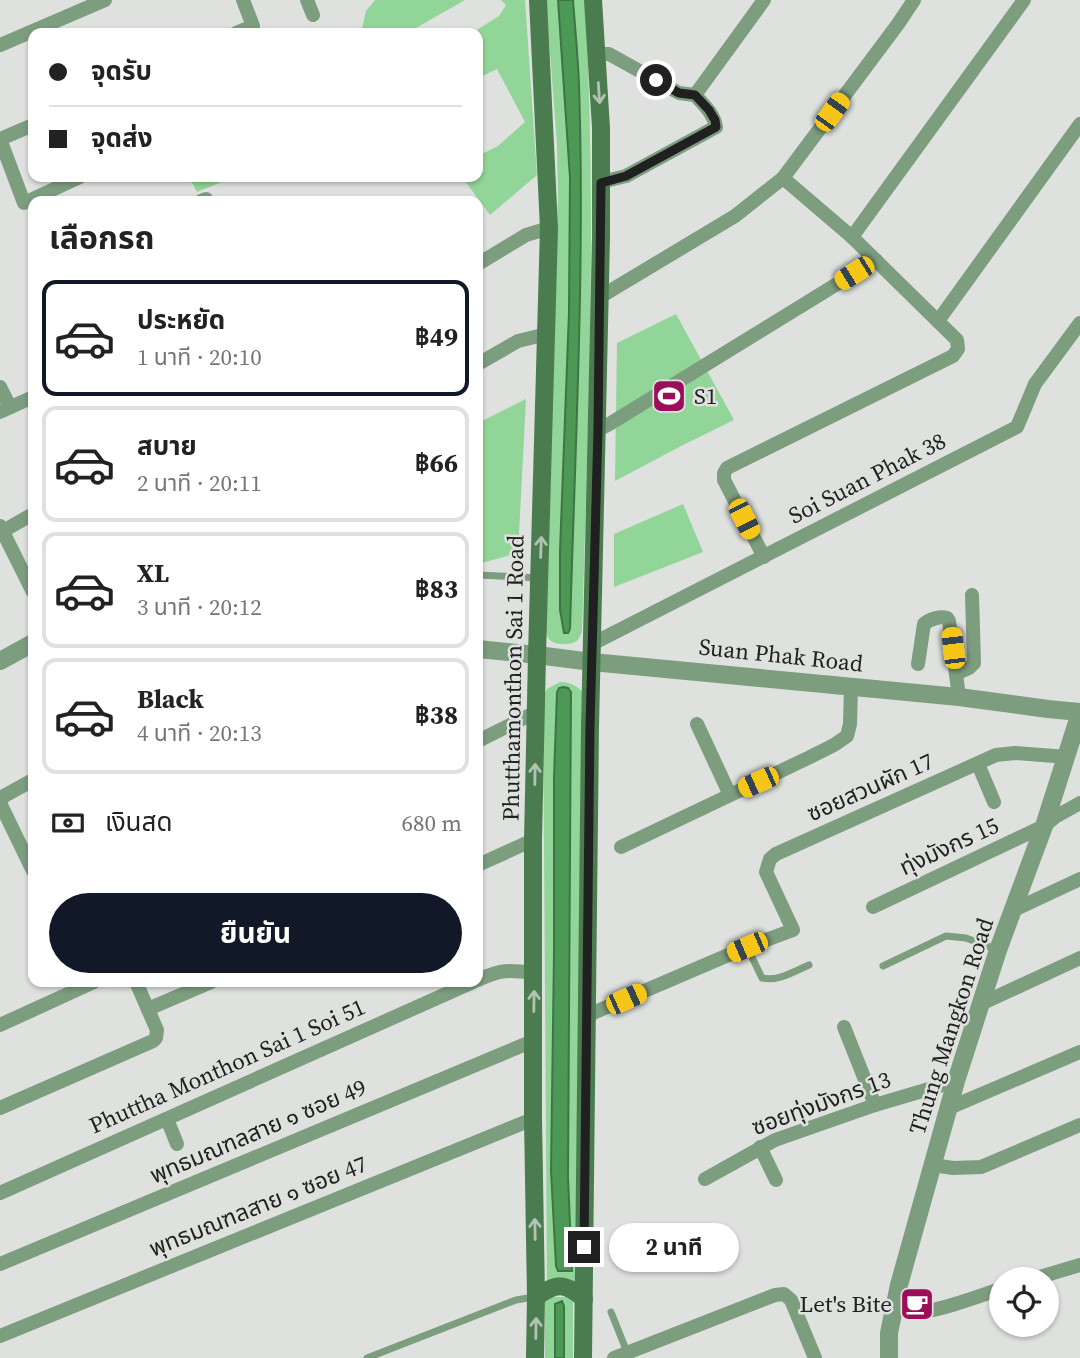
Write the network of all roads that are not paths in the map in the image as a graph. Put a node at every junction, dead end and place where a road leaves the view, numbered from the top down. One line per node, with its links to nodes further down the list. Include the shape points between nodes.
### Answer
1 (105, 0): 10 (street)
2 (243, 0): 11 (street)
3 (307, 0): 9 (street)
4 (538, 0): 24 (main road, Phutthamonthon Sai 1 Road)
5 (593, 0): 14 (main road)
6 (764, 0): 15 (street)
7 (914, 0): 19 (street)
8 (1024, 0): 25 (street)
9 (313, 15)
10 (40, 28)
11 (255, 28)
12 (28, 33): 13 (street)
13 (0, 45)
14 (596, 54): 15 (street, via 609,54 679,93); 21 (main road, one-way to 21)
15 (695, 95): 21 (street, via 716,127 626,176)
16 (1080, 124): 29 (street)
17 (28, 127): 18 (street)
18 (0, 139): 23 (street, via 24,203)
19 (783, 178): 25 (street); 28 (street, via 735,216)
20 (68, 182): 22 (street)
21 (601, 183): 28 (main road)
22 (39, 196)
23 (28, 201)
24 (550, 228): 27 (street, via 526,235); 31 (main road, Phutthamonthon Sai 1 Road)
25 (852, 237): 26 (street)
26 (876, 260): 29 (street); 36 (street)
27 (483, 261)
28 (600, 297): 36 (main road)
29 (938, 321): 39 (street, via 957,340 953,356 724,472)
30 (1080, 323): 39 (street, Soi Suan Phak 38, via 1035,384 1017,427)
31 (547, 334): 32 (street, via 518,341); 41 (main road, Phutthamonthon Sai 1 Road, one-way to 31)
32 (483, 362)
33 (0, 387): 35 (street)
34 (28, 399): 35 (street)
35 (5, 410)
36 (598, 429): 47 (main road)
37 (28, 516): 38 (street)
38 (2, 528): 42 (street)
39 (764, 557): 47 (street, Soi Suan Phak 38)
40 (483, 575): 41 (lane)
41 (540, 579): 46 (main road, Phutthamonthon Sai 1 Road)
42 (28, 582)
43 (972, 595): 50 (street, via 974,663)
44 (28, 646): 48 (street)
45 (483, 649): 46 (street, Suan Phak Road)
46 (542, 655): 47 (street, Suan Phak Road); 53 (main road, Phutthamonthon Sai 1 Road)
47 (588, 656): 51 (street, Suan Phak Road); 84 (main road)
48 (0, 661)
49 (918, 664): 50 (street, via 924,624 945,617)
50 (956, 674): 52 (street)
51 (851, 687): 52 (street, Suan Phak Road); 60 (street, via 847,736)
52 (959, 697): 54 (street, Suan Phak Road)
53 (536, 712): 56 (street); 64 (main road, Phutthamonthon Sai 1 Road, one-way to 53)
54 (1080, 712): 57 (street, Thung Mangkon Road)
55 (697, 724): 60 (street)
56 (483, 738)
57 (1067, 757): 58 (street, ซอยสวนผัก 17, via 1007,752); 63 (street, Thung Mangkon Road)
58 (978, 764): 61 (street); 71 (street, ซอยสวนผัก 17, via 776,854 766,872 793,930)
59 (28, 783): 66 (street, via 1,800)
60 (730, 795): 65 (street)
61 (994, 802)
62 (1080, 803): 63 (street, ทุ่งมังกร 15)
63 (1044, 826): 69 (street, ทุ่งมังกร 15); 70 (street, Thung Mangkon Road)
64 (533, 840): 67 (street); 76 (main road, Phutthamonthon Sai 1 Road)
65 (621, 847)
66 (28, 861)
67 (483, 863)
68 (1080, 879): 70 (street)
69 (873, 907)
70 (1014, 910): 72 (street, Thung Mangkon Road)
71 (747, 947): 74 (lane, via 762,978); 84 (street)
72 (999, 950): 75 (lane, via 946,936); 82 (street, Thung Mangkon Road)
73 (1080, 958): 82 (street)
74 (809, 965)
75 (883, 966)
76 (534, 973): 77 (street, Phuttha Monthon Sai 1 Soi 51, via 506,970); 87 (main road, Phutthamonthon Sai 1 Road, one-way to 76)
77 (483, 977)
78 (83, 987): 85 (street)
79 (138, 987): 83 (street)
80 (199, 987): 83 (street)
81 (462, 987): 93 (street, Phuttha Monthon Sai 1 Soi 51)
82 (983, 1003): 89 (street, Thung Mangkon Road)
83 (148, 1009): 91 (street, via 157,1030 153,1041)
84 (586, 1016): 107 (main road)
85 (0, 1025)
86 (844, 1027): 90 (street)
87 (533, 1041): 94 (main road, Phutthamonthon Sai 1 Road); 102 (street, พุทธมณฑลสาย ๑ ซอย 49)
88 (1080, 1052): 92 (street)
89 (956, 1080): 90 (street, ซอยทุ่งมังกร 13); 92 (street, Thung Mangkon Road)
90 (875, 1105): 97 (street, ซอยทุ่งมังกร 13)
91 (0, 1108)
92 (949, 1108): 98 (street, Thung Mangkon Road)
93 (167, 1119): 96 (street); 101 (street, Phuttha Monthon Sai 1 Soi 51)
94 (533, 1119): 106 (main road, Phutthamonthon Sai 1 Road, one-way to 94); 110 (street, พุทธมณฑลสาย ๑ ซอย 47)
95 (1080, 1125): 98 (street, via 981,1167)
96 (177, 1144)
97 (760, 1147): 99 (street, ซอยทุ่งมังกร 13); 100 (street)
98 (933, 1166): 108 (street, Thung Mangkon Road)
99 (705, 1179)
100 (776, 1180)
101 (0, 1193)
102 (0, 1264)
103 (1080, 1265): 104 (street)
104 (1059, 1271)
105 (989, 1293): 108 (street, via 919,1312)
106 (536, 1297): 107 (main road, via 554,1286 564,1286); 112 (lane, via 516,1300); 113 (main road, Phutthamonthon Sai 1 Road, one-way to 106)
107 (584, 1299): 114 (main road)
108 (895, 1304): 116 (street, Thung Mangkon Road)
109 (611, 1312): 111 (lane)
110 (0, 1336)
111 (621, 1355): 115 (street, via 784,1294)
112 (367, 1358)
113 (536, 1358)
114 (583, 1358)
115 (815, 1358)
116 (889, 1358)

